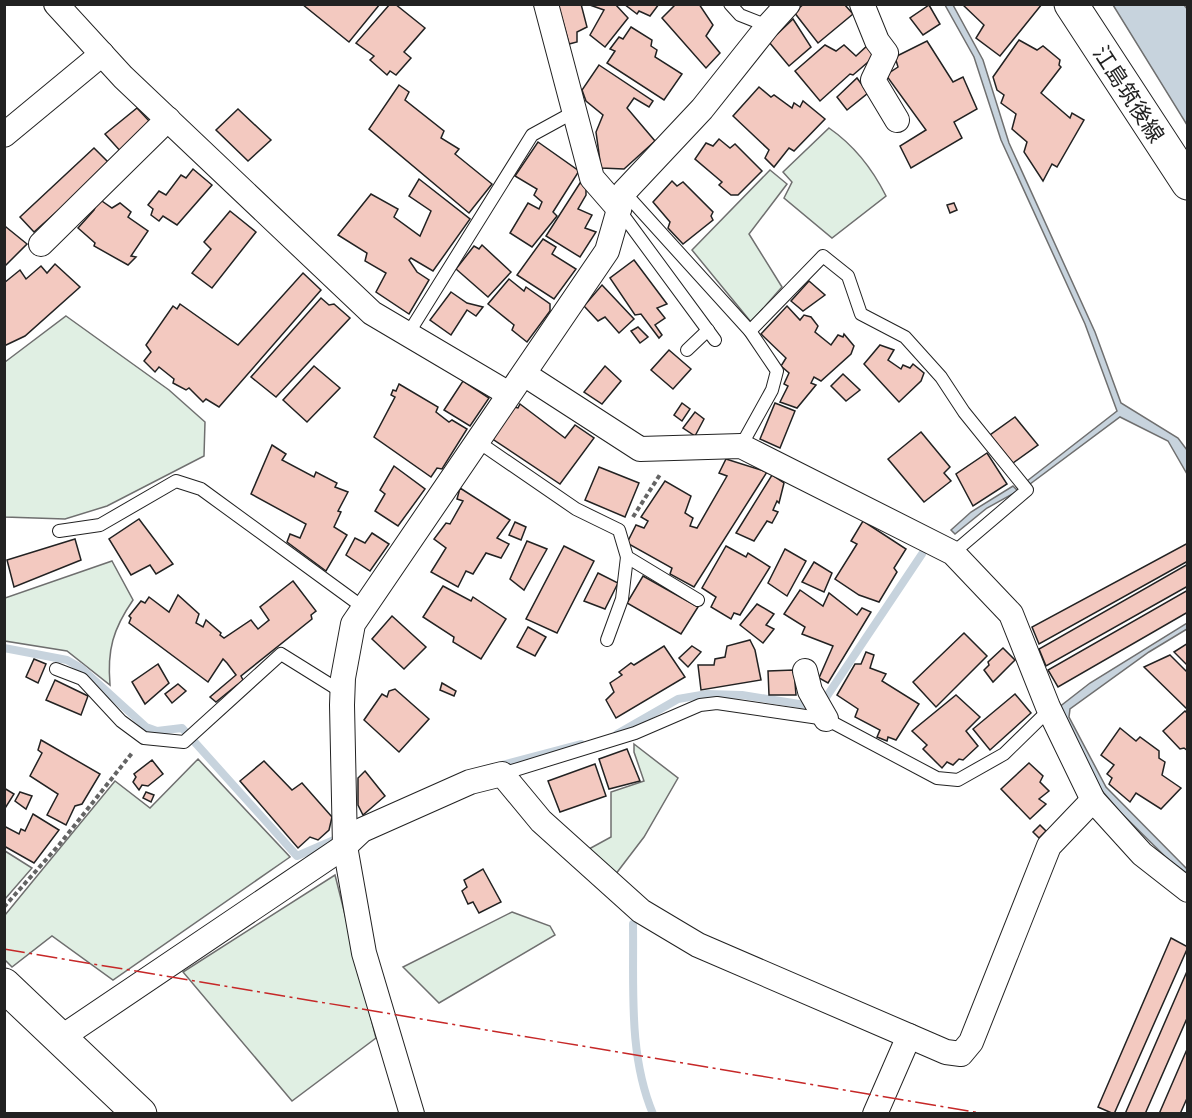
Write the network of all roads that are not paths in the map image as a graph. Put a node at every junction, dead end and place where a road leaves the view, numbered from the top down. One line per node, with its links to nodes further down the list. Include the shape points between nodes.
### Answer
1 (56, 4): 8 (street)
2 (546, 4): 9 (street)
3 (730, 4): 7 (lane, via 740,15)
4 (788, 4): 7 (street)
5 (862, 4): 11 (street, via 886,53 873,80)
6 (1071, 4): 13 (main road, 江島筑後線)
7 (768, 26): 14 (street)
8 (102, 54): 10 (street); 12 (street)
9 (574, 112): 14 (street, via 592,178); 17 (lane, via 532,135)
10 (168, 119): 15 (street); 17 (street, via 372,313)
11 (897, 120)
12 (4, 135)
13 (1188, 183)
14 (621, 201): 16 (lane); 18 (lane, via 711,335); 19 (street, via 607,251)
15 (41, 244)
16 (750, 331): 22 (lane, via 777,371 772,390); 24 (lane, via 823,255 848,276 861,314 905,337 941,377 1027,490)
17 (408, 334): 20 (street)
18 (687, 350)
19 (525, 374): 20 (street); 22 (street, via 640,449)
20 (509, 394): 21 (street)
21 (477, 441): 25 (lane, via 576,508 619,530); 27 (street)
22 (741, 446): 24 (street)
23 (59, 531): 27 (lane, via 100,525 176,481 201,489)
24 (953, 553): 32 (street, via 1011,614)
25 (627, 557): 26 (lane); 28 (lane, via 622,599)
26 (698, 600)
27 (364, 608): 31 (street, via 353,624)
28 (607, 640)
29 (56, 669): 31 (lane, via 82,679 121,721 144,738 184,742 281,654)
30 (805, 671): 33 (street, via 810,691)
31 (342, 692): 36 (street)
32 (1049, 710): 33 (lane, via 1004,754 958,780 937,778); 35 (street)
33 (825, 719): 34 (lane, via 717,703 700,705 635,733)
34 (502, 774): 36 (street, via 470,782 362,830); 39 (street, via 541,821 641,910 698,945)
35 (1093, 800): 37 (street, via 1142,854); 39 (street, via 1049,846 970,1042 961,1054 946,1052)
36 (345, 846): 40 (street); 42 (street, via 364,953)
37 (1188, 890)
38 (4, 986): 40 (main road)
39 (909, 1036): 43 (street)
40 (59, 1039): 41 (main road)
41 (140, 1113)
42 (412, 1113)
43 (875, 1113)

